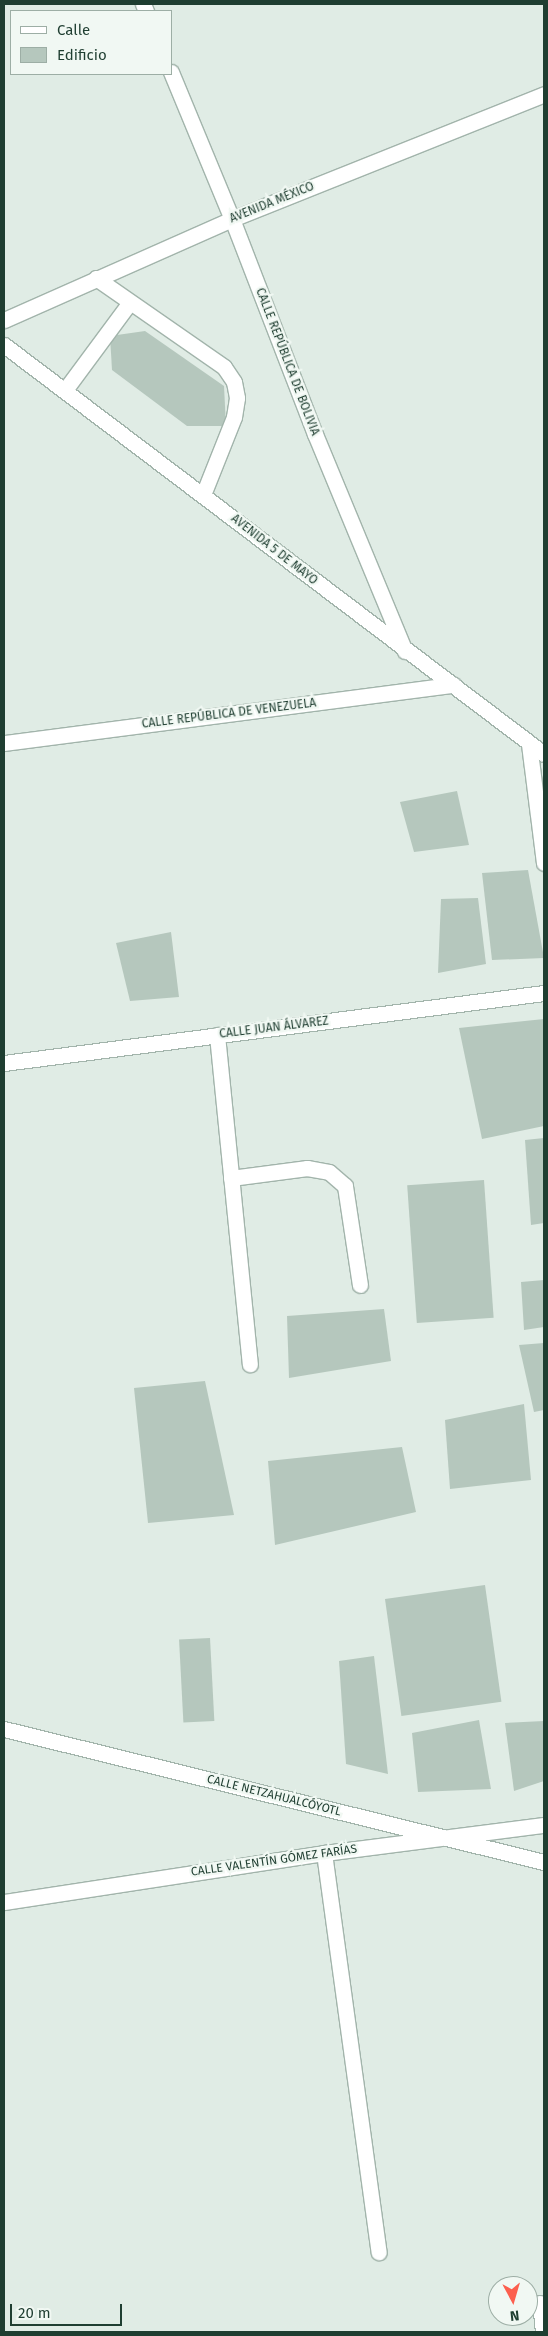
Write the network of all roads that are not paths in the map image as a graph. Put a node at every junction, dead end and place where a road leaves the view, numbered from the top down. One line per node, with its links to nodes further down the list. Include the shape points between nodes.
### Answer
1 (172, 74): 3 (street, CALLE REPÚBLICA DE BOLIVIA)
2 (544, 94): 3 (street, AVENIDA MÉXICO)
3 (232, 219): 4 (street, AVENIDA MÉXICO); 10 (street, CALLE REPÚBLICA DE BOLIVIA, via 315,434)
4 (96, 278): 5 (street); 6 (street, AVENIDA MÉXICO)
5 (130, 302): 8 (street); 9 (street, via 224,367 234,382 237,398 234,417)
6 (4, 320)
7 (4, 344): 8 (street, AVENIDA 5 DE MAYO)
8 (65, 390): 9 (street, AVENIDA 5 DE MAYO)
9 (203, 495): 10 (street, AVENIDA 5 DE MAYO)
10 (405, 651): 11 (street, AVENIDA 5 DE MAYO)
11 (454, 685): 12 (street, CALLE REPÚBLICA DE VENEZUELA); 13 (street, AVENIDA 5 DE MAYO)
12 (4, 743)
13 (529, 744): 14 (street, AVENIDA 5 DE MAYO); 15 (street)
14 (544, 754)
15 (544, 863)
16 (544, 993): 17 (street, CALLE JUAN ÁLVAREZ)
17 (217, 1035): 18 (street, CALLE JUAN ÁLVAREZ); 19 (street)
18 (4, 1062)
19 (231, 1178): 20 (street, via 307,1168 329,1172 345,1186); 21 (street)
20 (360, 1285)
21 (250, 1364)
22 (4, 1729): 24 (street, CALLE NETZAHUALCÓYOTL)
23 (544, 1825): 24 (street, CALLE VALENTÍN GÓMEZ FARÍAS)
24 (442, 1838): 25 (street, CALLE VALENTÍN GÓMEZ FARÍAS); 26 (street, CALLE NETZAHUALCÓYOTL)
25 (324, 1853): 27 (street, CALLE VALENTÍN GÓMEZ FARÍAS); 28 (street)
26 (544, 1862)
27 (4, 1902)
28 (379, 2252)
29 (540, 2303): 30 (street)
30 (543, 2332)

